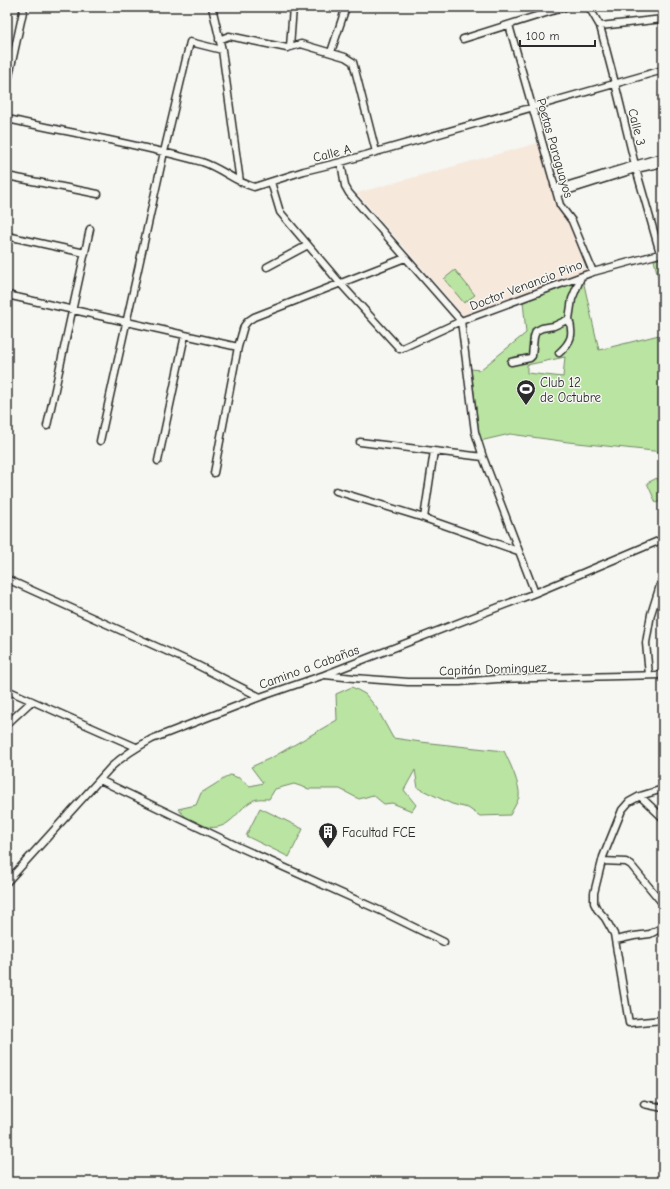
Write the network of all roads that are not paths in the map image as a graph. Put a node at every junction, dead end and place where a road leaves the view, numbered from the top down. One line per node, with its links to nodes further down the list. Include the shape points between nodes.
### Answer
1 (24, 7): 17 (street)
2 (212, 7): 11 (street)
3 (293, 7): 12 (street)
4 (346, 7): 14 (street)
5 (565, 7): 8 (street)
6 (589, 7): 9 (street, Calle 3)
7 (663, 19): 9 (street)
8 (509, 24): 10 (street); 18 (street, Poetas Paraguayos)
9 (600, 26): 16 (street, Calle 3)
10 (463, 39)
11 (219, 40): 12 (street, via 229,36); 13 (street)
12 (290, 47): 14 (street, via 302,44)
13 (222, 50): 20 (street, via 190,42); 27 (street)
14 (331, 52): 21 (street, via 354,62)
15 (663, 70): 16 (street, Calle A)
16 (615, 83): 18 (street, Calle A); 25 (street, Calle 3)
17 (7, 85)
18 (532, 108): 21 (street, Calle A); 29 (street, Poetas Paraguayos)
19 (7, 119): 20 (street, Calle A)
20 (164, 152): 27 (street, Calle A, via 210,165); 45 (street)
21 (376, 152): 23 (street, Calle A)
22 (663, 157): 25 (street)
23 (341, 162): 28 (street, Calle A); 36 (street, via 349,194)
24 (663, 163): 25 (street)
25 (636, 167): 29 (street); 34 (street, Calle 3)
26 (7, 176): 30 (street)
27 (240, 182): 28 (street, Calle A, via 254,187)
28 (271, 182): 33 (street, via 280,212)
29 (556, 192): 38 (street, Poetas Paraguayos, via 560,205 572,221)
30 (98, 194)
31 (90, 229): 35 (street)
32 (7, 236): 35 (street)
33 (308, 245): 37 (street); 40 (street)
34 (662, 253): 38 (street, Doctor Venancio Pino)
35 (84, 254): 42 (street)
36 (405, 258): 40 (street); 44 (street)
37 (267, 267)
38 (592, 272): 39 (street, Doctor Venancio Pino)
39 (581, 278): 43 (street, via 572,299); 44 (street, Doctor Venancio Pino)
40 (340, 284): 44 (street, Doctor Venancio Pino, via 400,349); 47 (street, via 254,317 244,326)
41 (7, 296): 42 (street)
42 (72, 310): 45 (street); 50 (street)
43 (569, 319): 48 (street, via 573,331 568,344); 49 (street, via 536,331 532,356)
44 (461, 321): 54 (street, via 475,432)
45 (126, 322): 46 (street); 51 (street)
46 (184, 335): 47 (street); 55 (street)
47 (238, 347): 56 (street)
48 (559, 353)
49 (511, 362)
50 (47, 426)
51 (100, 441)
52 (360, 442): 53 (street)
53 (434, 451): 54 (street); 58 (street)
54 (483, 457): 60 (street)
55 (158, 461)
56 (214, 473)
57 (336, 491): 58 (street)
58 (424, 518): 60 (street)
59 (663, 539): 63 (street, Camino a Cabañas)
60 (518, 551): 63 (street)
61 (663, 576): 66 (street, via 651,614 646,642)
62 (7, 578): 68 (street, via 195,664)
63 (535, 593): 65 (street, Camino a Cabañas)
64 (663, 674): 66 (street, Capitán Dominguez)
65 (324, 675): 66 (street, Capitán Dominguez, via 408,682); 68 (street, Camino a Cabañas)
66 (649, 675)
67 (7, 690): 69 (street)
68 (260, 697): 71 (street, Camino a Cabañas)
69 (32, 702): 70 (street); 71 (street)
70 (7, 724)
71 (136, 747): 72 (street, Camino a Cabañas, via 123,756)
72 (100, 780): 77 (street, Camino a Cabañas); 81 (street)
73 (663, 789): 74 (street)
74 (640, 796): 75 (street); 76 (street, via 629,802 622,810)
75 (663, 818)
76 (602, 862): 78 (street, via 626,862 631,865); 80 (street, via 594,893 594,904 605,918)
77 (7, 882)
78 (663, 904)
79 (663, 927): 80 (street, via 650,934)
80 (616, 940): 82 (street, via 629,1023)
81 (444, 942)
82 (663, 1020)
83 (644, 1104): 84 (street)
84 (663, 1108)

